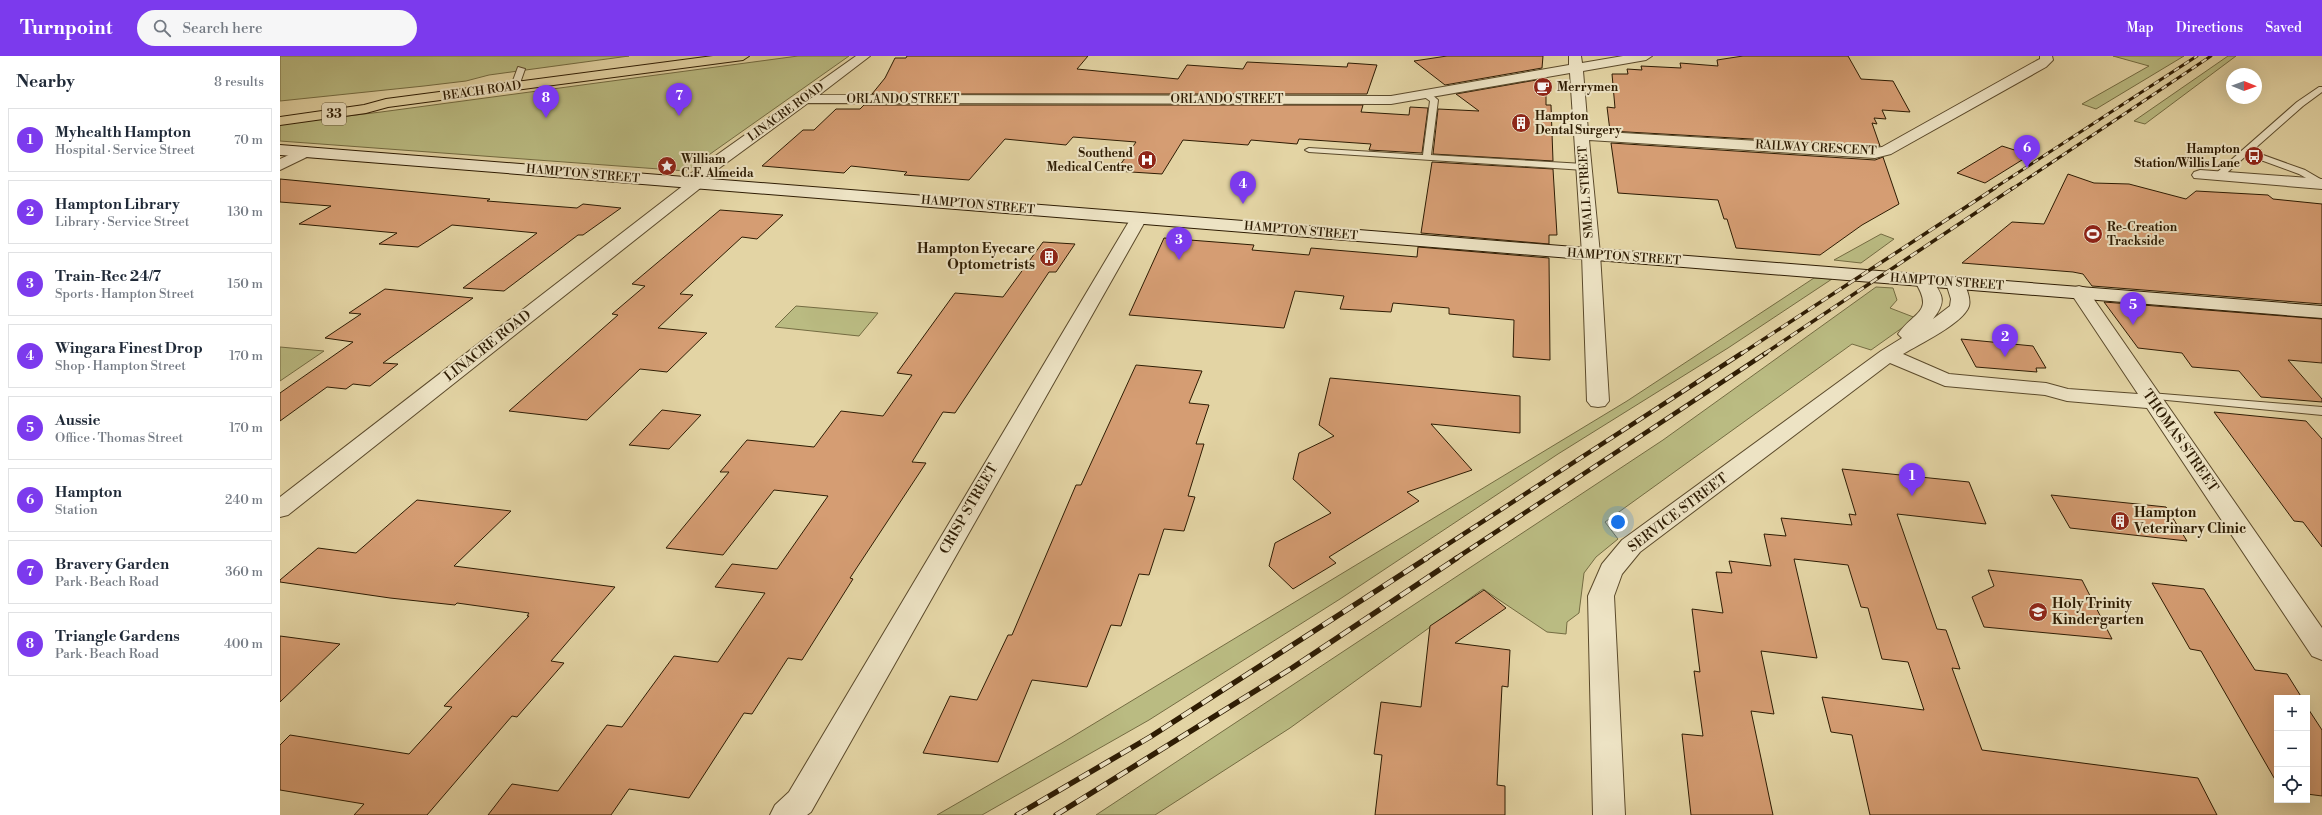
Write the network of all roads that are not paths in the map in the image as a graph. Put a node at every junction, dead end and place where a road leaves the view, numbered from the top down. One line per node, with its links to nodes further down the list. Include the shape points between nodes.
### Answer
1 (743, 56): 7 (main road, BEACH ROAD / 33)
2 (864, 56): 10 (street, LINACRE ROAD)
3 (1646, 56): 5 (street, ORLANDO STREET)
4 (2046, 56): 14 (street, RAILWAY CRESCENT, via 2047,60 2041,64 1886,151 1875,153)
5 (1576, 62): 9 (street, ORLANDO STREET); 14 (street, SMALL STREET)
6 (521, 68): 7 (lane)
7 (516, 86): 11 (main road, BEACH ROAD / 33)
8 (2322, 89): 18 (lane, via 2300,104)
9 (1426, 94): 10 (street, ORLANDO STREET, via 1391,100); 19 (lane, via 1434,100)
10 (804, 99): 24 (street, LINACRE ROAD)
11 (386, 103): 12 (main road, BEACH ROAD / 33, via 372,102); 13 (main road, BEACH ROAD / 33, via 366,109)
12 (280, 111)
13 (280, 121)
14 (1582, 135): 21 (street, SMALL STREET)
15 (280, 150): 17 (street, HAMPTON STREET)
16 (1309, 150): 19 (lane)
17 (306, 152): 20 (street); 24 (street, HAMPTON STREET)
18 (2248, 152): 23 (lane); 25 (lane, via 2302,172)
19 (1427, 157): 21 (lane)
20 (280, 165)
21 (1584, 167): 27 (street, SMALL STREET)
22 (2200, 175): 23 (street)
23 (2217, 177): 25 (street)
24 (693, 182): 26 (street, HAMPTON STREET); 36 (street, LINACRE ROAD)
25 (2322, 184)
26 (1139, 218): 27 (street, HAMPTON STREET); 38 (street, CRISP STREET)
27 (1591, 254): 28 (street, HAMPTON STREET); 34 (street, SMALL STREET)
28 (1923, 280): 29 (street, HAMPTON STREET); 32 (street, SERVICE STREET, via 1934,303)
29 (1955, 283): 30 (street, HAMPTON STREET); 32 (street, SERVICE STREET, via 1960,299 1959,307 1947,319)
30 (2079, 292): 31 (street, HAMPTON STREET); 33 (street, THOMAS STREET)
31 (2322, 312)
32 (1888, 355): 33 (street, via 1945,380 2046,389 2067,395); 39 (street, SERVICE STREET, via 1631,546 1611,570 1601,596)
33 (2152, 399): 35 (lane); 37 (street, THOMAS STREET)
34 (1598, 401)
35 (2322, 411)
36 (280, 509)
37 (2322, 649)
38 (793, 808)
39 (1610, 815)

